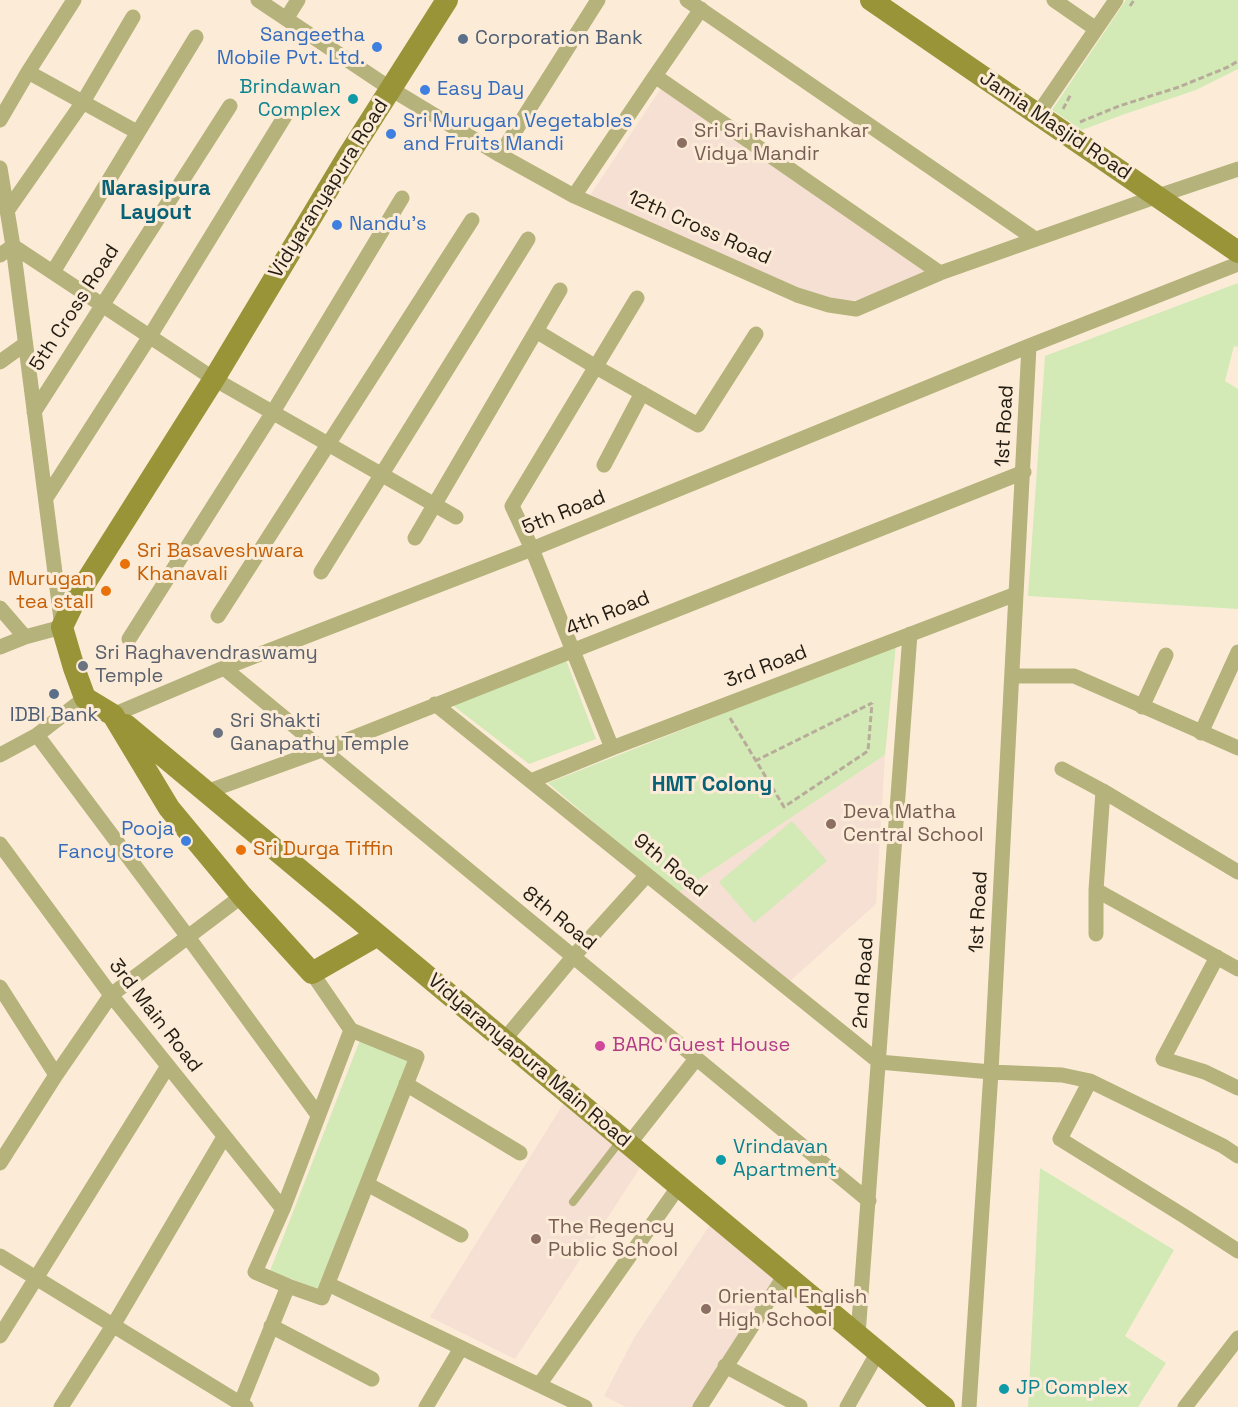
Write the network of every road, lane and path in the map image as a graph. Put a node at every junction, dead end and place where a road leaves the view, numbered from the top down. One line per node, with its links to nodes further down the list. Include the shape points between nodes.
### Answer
1 (74, 0): 17 (street)
2 (258, 0): 13 (street, 12th Cross Road)
3 (298, 0): 13 (street)
4 (447, 0): 19 (main road, Vidyaranyapura Road)
5 (598, 0): 29 (street)
6 (687, 0): 11 (street)
7 (871, 0): 24 (main road, Jamia Masjid Road)
8 (1054, 0): 14 (street)
9 (1134, 0): 10 (path)
10 (1122, 5): 14 (street)
11 (701, 9): 18 (street); 38 (street)
12 (133, 17): 21 (street)
13 (286, 19): 19 (street, 12th Cross Road)
14 (1096, 29): 24 (street)
15 (196, 37): 28 (street)
16 (1238, 61): 27 (path, via 1179,87)
17 (28, 72): 21 (street); 26 (street)
18 (655, 76): 32 (street); 44 (street)
19 (391, 89): 29 (street, 12th Cross Road); 55 (main road, Vidyaranyapura Road)
20 (1073, 92): 25 (path, via 1063,108)
21 (83, 102): 28 (street); 35 (street)
22 (230, 106): 47 (street, 5th Cross Road)
23 (288, 111): 50 (street)
24 (1038, 114): 33 (main road, Jamia Masjid Road)
25 (1071, 115)
26 (0, 120)
27 (1080, 122)
28 (137, 132): 43 (street)
29 (500, 155): 32 (street, 12th Cross Road)
30 (0, 168): 35 (street)
31 (1238, 169): 33 (street, 12th Cross Road)
32 (574, 196): 44 (street, 12th Cross Road, via 829,306 856,309)
33 (1158, 196): 38 (street, 12th Cross Road); 40 (main road, Jamia Masjid Road)
34 (402, 198): 58 (street)
35 (7, 211): 39 (street)
36 (472, 220): 59 (street)
37 (528, 238): 62 (street)
38 (1035, 239): 44 (street, 12th Cross Road)
39 (13, 246): 41 (street); 43 (street); 51 (street)
40 (1238, 252)
41 (0, 255)
42 (1238, 264): 52 (street, 5th Road)
43 (53, 272): 47 (street)
44 (940, 273)
45 (560, 290): 48 (street)
46 (637, 298): 54 (street)
47 (102, 304): 50 (street); 57 (street, 5th Cross Road)
48 (536, 331): 54 (street); 64 (street)
49 (756, 334): 56 (street, via 698,425)
50 (150, 336): 55 (street); 63 (street)
51 (25, 344): 53 (street); 57 (street)
52 (1029, 346): 61 (street, 1st Road); 67 (street, 5th Road)
53 (0, 362)
54 (596, 367): 56 (street); 67 (street, via 512,506)
55 (214, 379): 58 (street); 72 (main road, Vidyaranyapura Road)
56 (642, 393): 60 (street)
57 (34, 412): 63 (street)
58 (273, 412): 59 (street); 75 (street)
59 (329, 444): 62 (street); 71 (street)
60 (604, 465)
61 (1024, 472): 69 (street, 1st Road); 77 (street, 4th Road)
62 (381, 474): 64 (street); 68 (street)
63 (46, 498): 72 (street)
64 (434, 505): 65 (street); 66 (street)
65 (456, 517)
66 (415, 538)
67 (532, 549): 77 (street); 80 (street, 5th Road)
68 (321, 572)
69 (1016, 594): 73 (street, 3rd Road); 81 (street, 1st Road)
70 (0, 608): 74 (street)
71 (218, 616)
72 (62, 627): 74 (street); 82 (main road)
73 (910, 634): 84 (street, 3rd Road); 115 (street, 2nd Road)
74 (25, 637): 76 (street)
75 (129, 639)
76 (0, 647)
77 (573, 650): 83 (street, 4th Road); 89 (street)
78 (1238, 652): 87 (street)
79 (1166, 654): 85 (street)
80 (224, 668): 86 (street, 5th Road); 91 (street, 8th Road)
81 (1012, 676): 85 (street, via 1074,676); 117 (street, 1st Road)
82 (85, 698): 86 (main road, Vidyaranyapura Main Road); 88 (street)
83 (435, 704): 91 (street, 4th Road); 95 (street, 9th Road)
84 (723, 706): 89 (street, 3rd Road); 93 (path)
85 (1142, 707): 87 (street)
86 (113, 715): 97 (main road, Vidyaranyapura Main Road); 102 (main road, via 169,808)
87 (1201, 733): 90 (street)
88 (37, 735): 92 (street); 105 (street)
89 (612, 748): 95 (street, 3rd Road)
90 (1238, 748)
91 (321, 750): 97 (street, 4th Road); 106 (street, 8th Road)
92 (0, 755)
93 (755, 761): 93 (path, via 784,807 868,751 872,703)
94 (1062, 769): 96 (street)
95 (531, 781): 100 (street, 9th Road)
96 (1103, 791): 99 (street); 101 (street)
97 (206, 792): 104 (main road, Vidyaranyapura Main Road)
98 (0, 844): 111 (street, 3rd Main Road)
99 (1238, 872)
100 (647, 875): 106 (street); 115 (street, 9th Road)
101 (1096, 890): 103 (street); 107 (street)
102 (242, 896): 105 (street); 109 (main road)
103 (1096, 934)
104 (378, 935): 109 (main road); 113 (main road, Vidyaranyapura Main Road)
105 (188, 937): 111 (street); 122 (street)
106 (573, 957): 113 (street); 114 (street, 8th Road)
107 (1217, 957): 108 (street); 121 (street, via 1163,1059)
108 (1238, 969)
109 (312, 973): 112 (street)
110 (0, 987): 118 (street)
111 (111, 994): 116 (street, 3rd Main Road); 118 (street)
112 (351, 1030): 120 (street, via 417,1058); 122 (street)
113 (504, 1040): 124 (main road, Vidyaranyapura Main Road)
114 (696, 1059): 124 (street); 130 (street, 8th Road)
115 (879, 1062): 117 (street); 130 (street, 2nd Road)
116 (168, 1066): 123 (street, 3rd Main Road); 137 (street)
117 (991, 1072): 119 (street, via 1062,1075); 158 (street, 1st Road)
118 (56, 1075): 127 (street)
119 (1090, 1081): 126 (street); 134 (street, via 1060,1139)
120 (406, 1084): 125 (street); 128 (street)
121 (1236, 1084)
122 (318, 1116): 132 (street)
123 (224, 1137): 132 (street, 3rd Main Road); 140 (street)
124 (625, 1141): 129 (main road, Vidyaranyapura Main Road); 131 (lane)
125 (520, 1153)
126 (1238, 1156)
127 (0, 1163)
128 (367, 1184): 133 (street); 138 (street)
129 (679, 1186): 136 (main road, Vidyaranyapura Main Road); 149 (street)
130 (869, 1201): 142 (street, 2nd Road)
131 (573, 1202)
132 (283, 1209): 139 (street, via 255,1272)
133 (461, 1235)
134 (1238, 1251)
135 (0, 1256): 137 (street)
136 (785, 1275): 142 (main road, Vidyaranyapura Main Road); 147 (street)
137 (36, 1277): 140 (street); 143 (street)
138 (328, 1284): 139 (street, via 322,1298); 145 (street)
139 (288, 1286): 141 (street)
140 (114, 1324): 150 (street); 152 (street)
141 (271, 1326): 148 (street); 150 (street)
142 (858, 1335): 146 (main road, Vidyaranyapura Main Road)
143 (0, 1336)
144 (1238, 1338): 159 (street)
145 (461, 1348): 149 (street); 153 (street)
146 (878, 1352): 156 (street); 157 (main road, Vidyaranyapura Main Road)
147 (725, 1366): 151 (street); 155 (street)
148 (372, 1378)
149 (539, 1385): 154 (street)
150 (242, 1406)
151 (800, 1406)
152 (61, 1407)
153 (426, 1407)
154 (585, 1407)
155 (700, 1407)
156 (847, 1407)
157 (944, 1407)
158 (969, 1407)
159 (1185, 1407)

